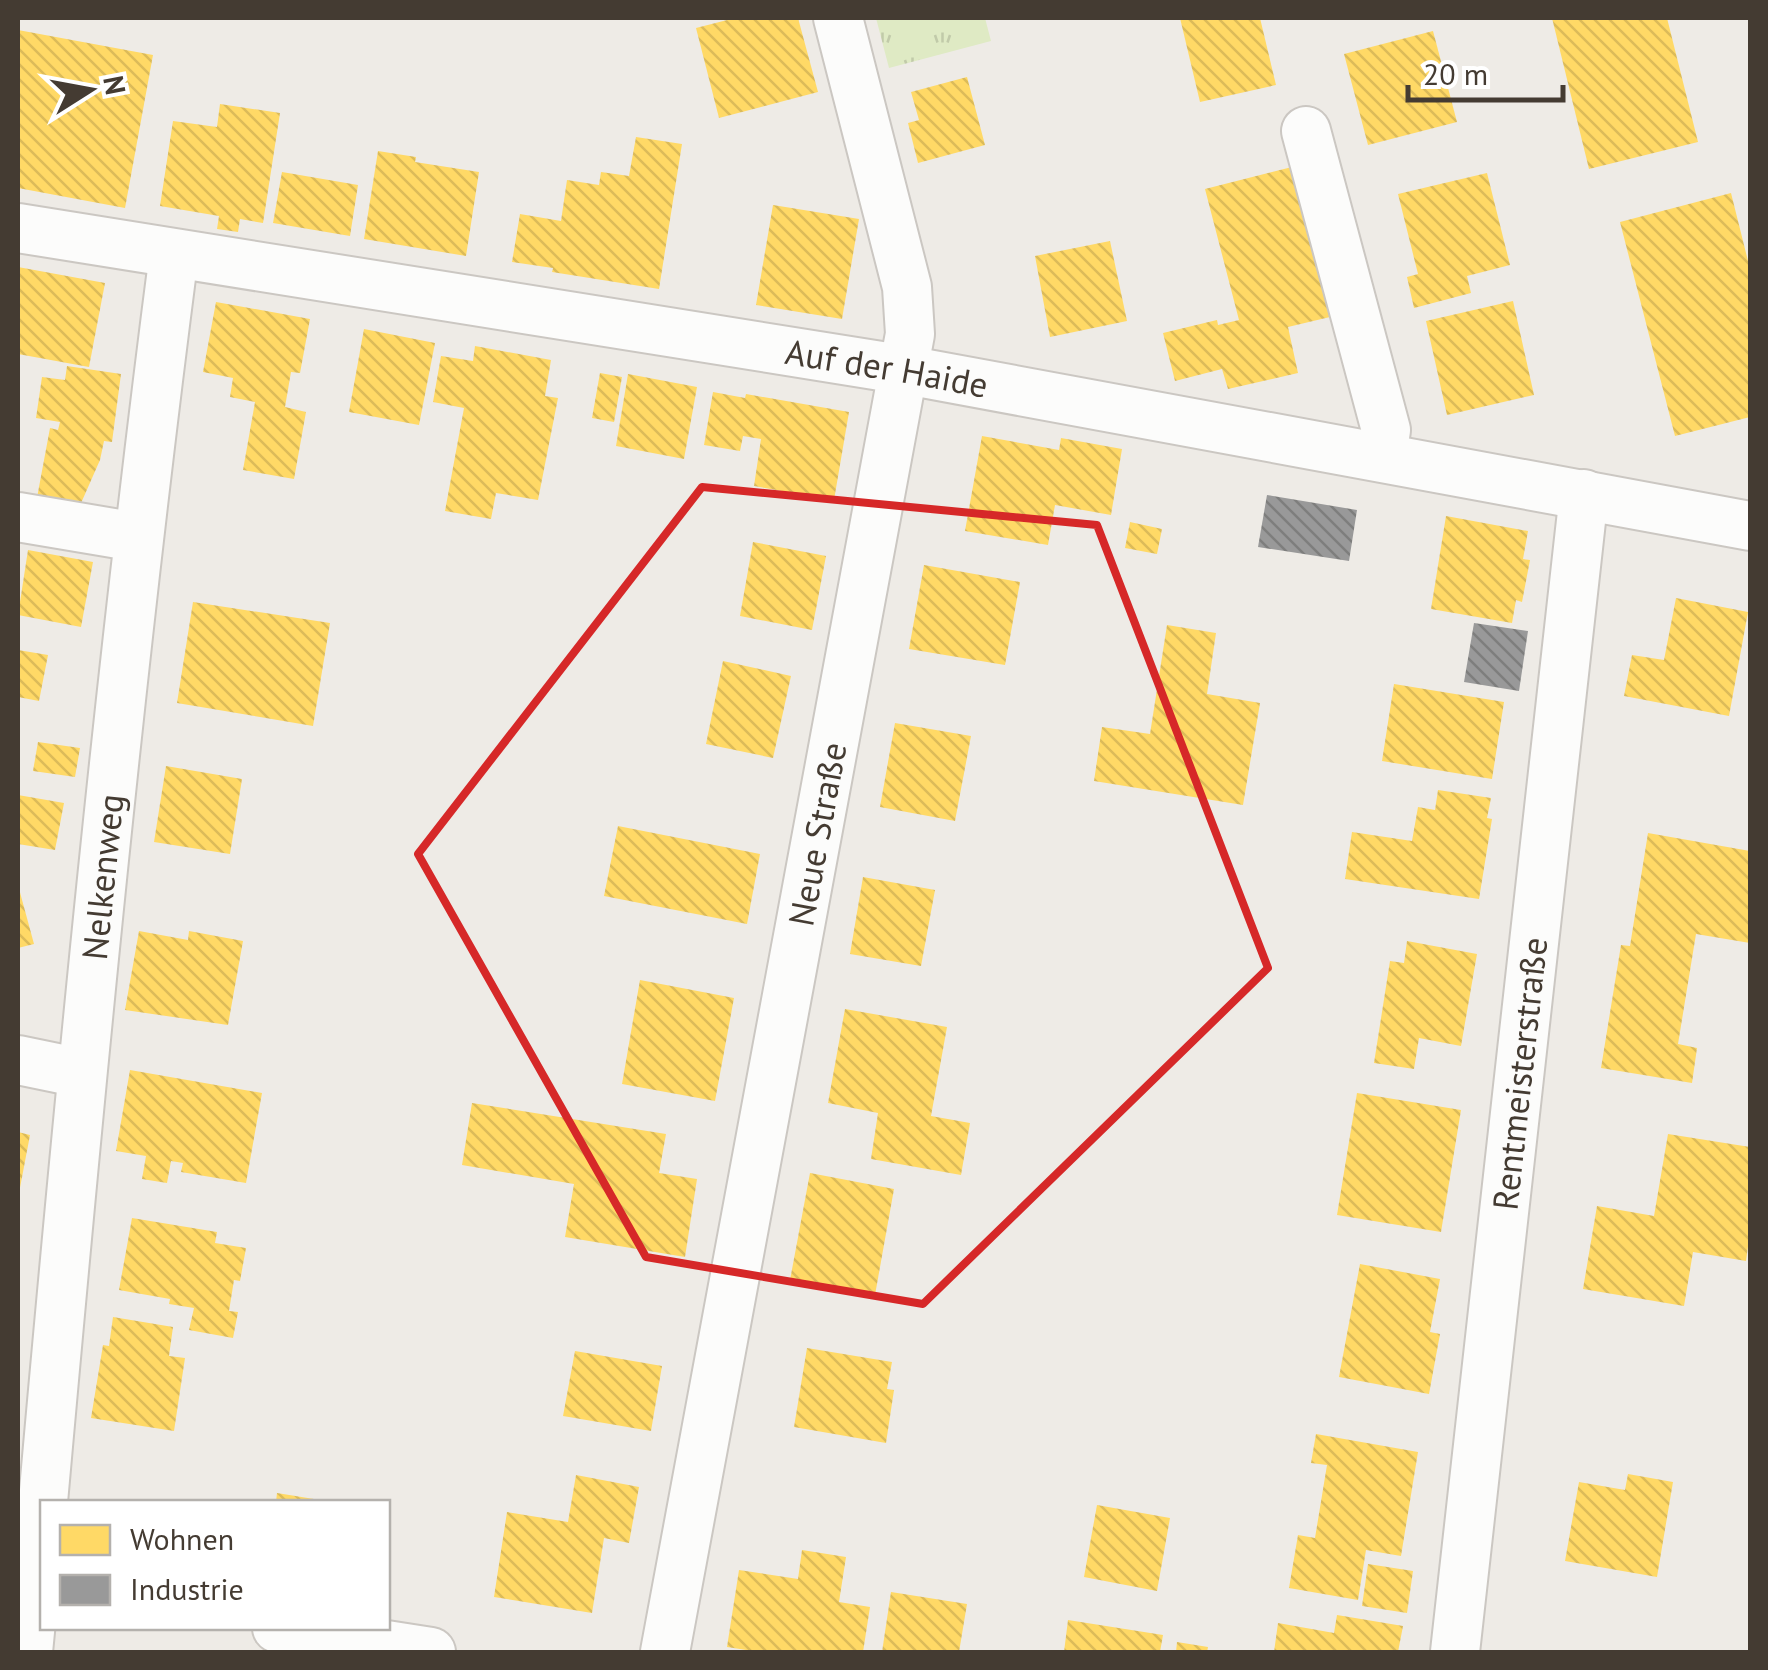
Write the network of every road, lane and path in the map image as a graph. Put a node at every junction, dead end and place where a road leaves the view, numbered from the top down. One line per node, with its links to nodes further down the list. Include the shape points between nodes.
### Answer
1 (838, 18): 5 (street, Neue Straße, via 907,287)
2 (1306, 132): 6 (street, via 1386,430)
3 (18, 228): 4 (street, Auf der Haide)
4 (174, 254): 5 (street, Auf der Haide); 10 (street, Nelkenweg)
5 (906, 370): 6 (street, Auf der Haide); 19 (street, Neue Straße)
6 (1382, 457): 7 (street, Auf der Haide)
7 (1584, 494): 9 (street, Auf der Haide); 20 (street, Rentmeisterstraße)
8 (18, 517): 10 (street)
9 (1750, 526)
10 (137, 537): 12 (street, Nelkenweg)
11 (18, 1060): 12 (street)
12 (81, 1073): 13 (street, Nelkenweg)
13 (44, 1500)
14 (40, 1528): 15 (street, Nelkenweg)
15 (32, 1588): 17 (street, Nelkenweg)
16 (290, 1630): 18 (street)
17 (28, 1652)
18 (431, 1652)
19 (665, 1652)
20 (1455, 1652)

